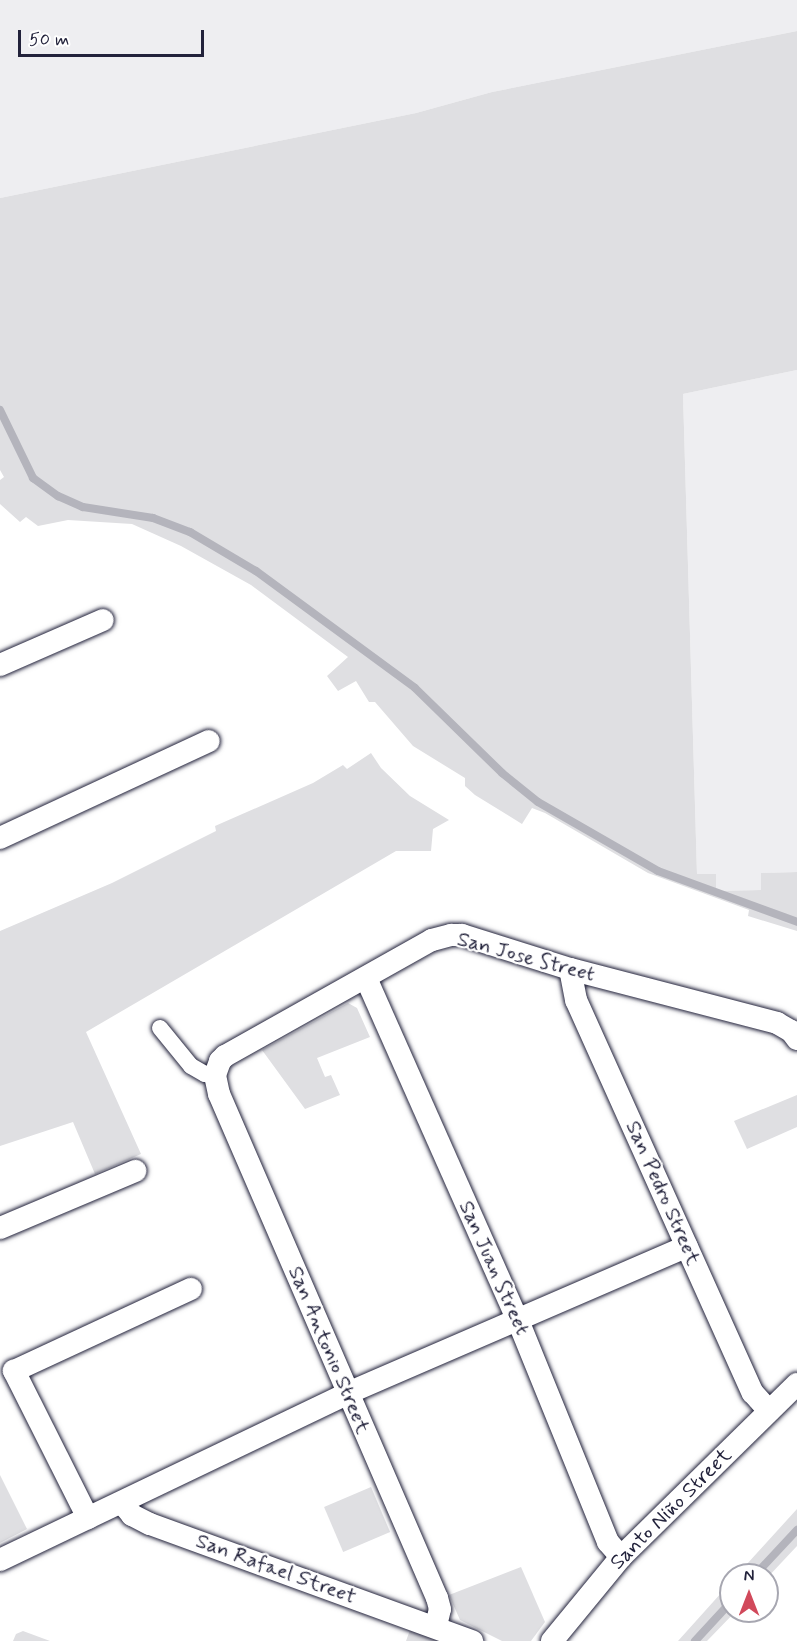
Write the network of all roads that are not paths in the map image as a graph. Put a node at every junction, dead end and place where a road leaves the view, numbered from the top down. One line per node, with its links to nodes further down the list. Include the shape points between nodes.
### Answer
1 (103, 620): 2 (street)
2 (0, 665)
3 (209, 741): 4 (street)
4 (0, 838)
5 (570, 969): 6 (street, San Jose Street, via 451,934 432,940); 8 (street, San Jose Street, via 777,1023); 12 (street, San Pedro Street, via 576,1000)
6 (366, 978): 9 (street, San Jose Street, via 225,1056); 14 (street, San Juan Street)
7 (160, 1028): 9 (street, via 191,1066)
8 (797, 1039)
9 (215, 1075): 17 (street, San Antonio Street, via 219,1094)
10 (135, 1171): 11 (street)
11 (0, 1228)
12 (687, 1246): 14 (street); 18 (street, San Pedro Street, via 753,1393)
13 (191, 1289): 15 (street)
14 (517, 1318): 17 (street); 21 (street, San Juan Street, via 608,1542)
15 (7, 1373): 20 (street)
16 (797, 1384): 18 (street, Santo Niño Street)
17 (348, 1393): 19 (street); 23 (street, San Antonio Street, via 437,1598 440,1609)
18 (769, 1411): 21 (street, Santo Niño Street)
19 (122, 1503): 20 (street); 23 (street, San Rafael Street, via 132,1515 150,1524)
20 (87, 1518): 22 (street)
21 (621, 1557): 25 (street, Santo Niño Street)
22 (0, 1560)
23 (436, 1626): 24 (street, San Rafael Street)
24 (472, 1641)
25 (552, 1641)

